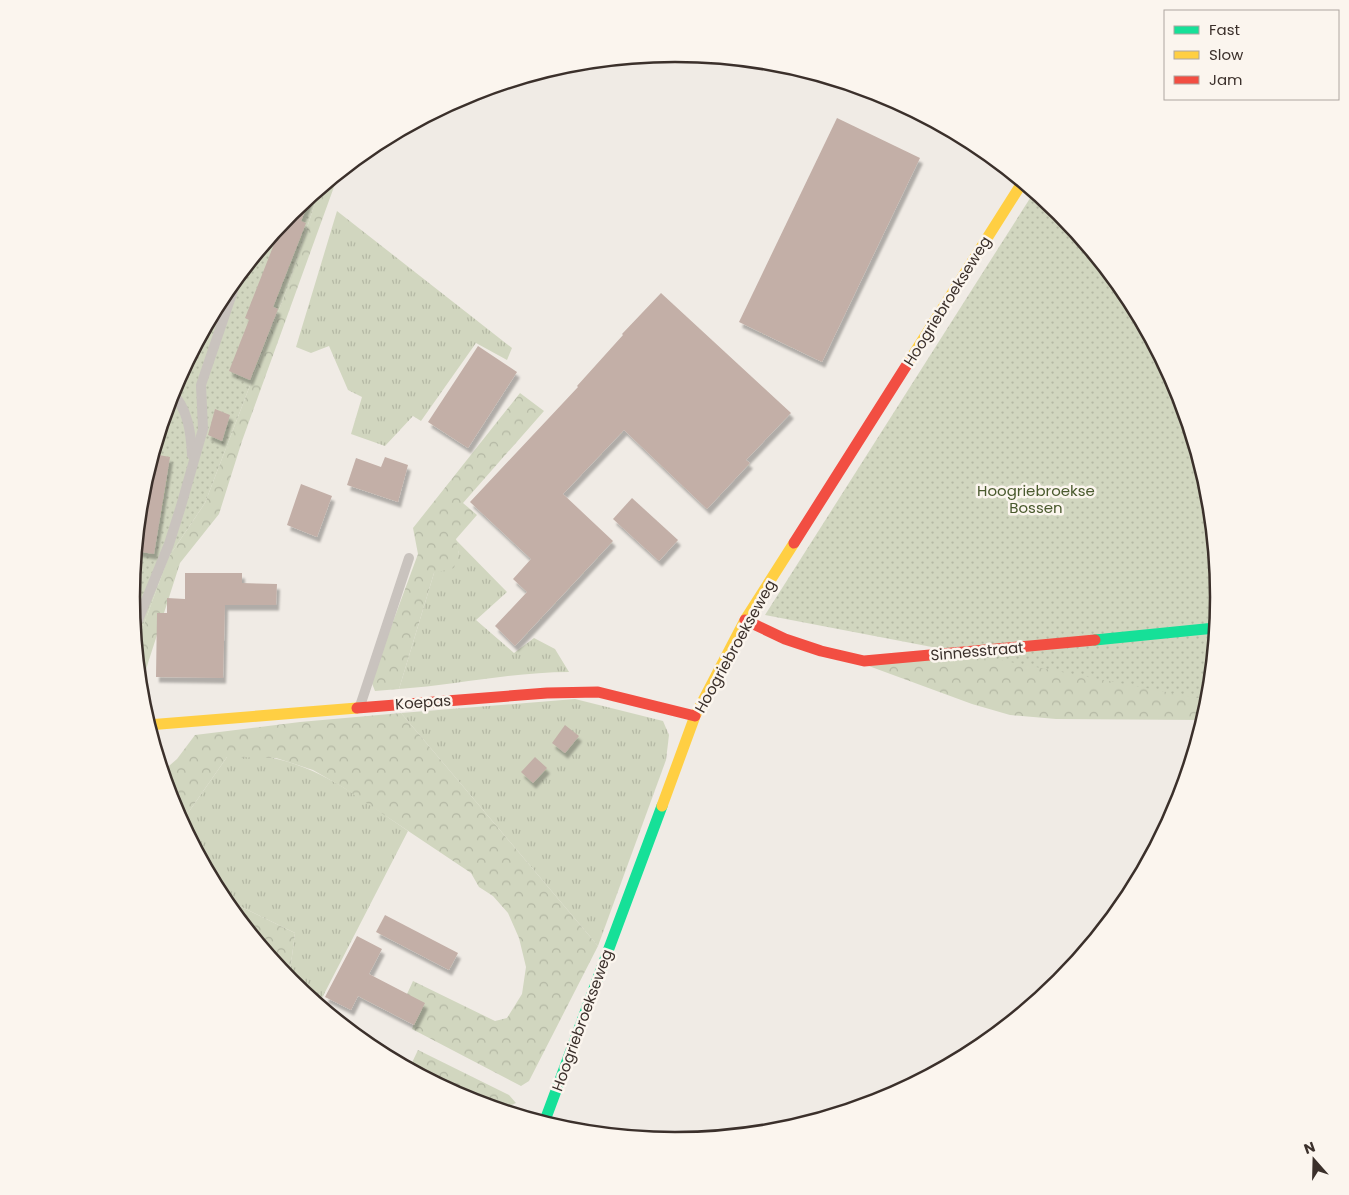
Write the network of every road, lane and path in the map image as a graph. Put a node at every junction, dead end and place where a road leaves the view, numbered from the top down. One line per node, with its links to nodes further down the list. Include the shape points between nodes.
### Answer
1 (1019, 188): 7 (street, Hoogriebroekseweg)
2 (229, 301): 4 (lane, via 200,385 203,429)
3 (177, 401): 4 (lane, via 185,411 189,426)
4 (192, 466): 6 (lane, via 169,544)
5 (409, 558): 9 (lane)
6 (140, 614)
7 (745, 620): 8 (street, Sinnesstraat, via 785,639 864,661); 10 (street, Hoogriebroekseweg)
8 (1208, 629)
9 (360, 707): 10 (street, Koepas, via 598,692); 11 (street, Koepas)
10 (695, 716): 12 (street, Hoogriebroekseweg)
11 (155, 724)
12 (546, 1116)

